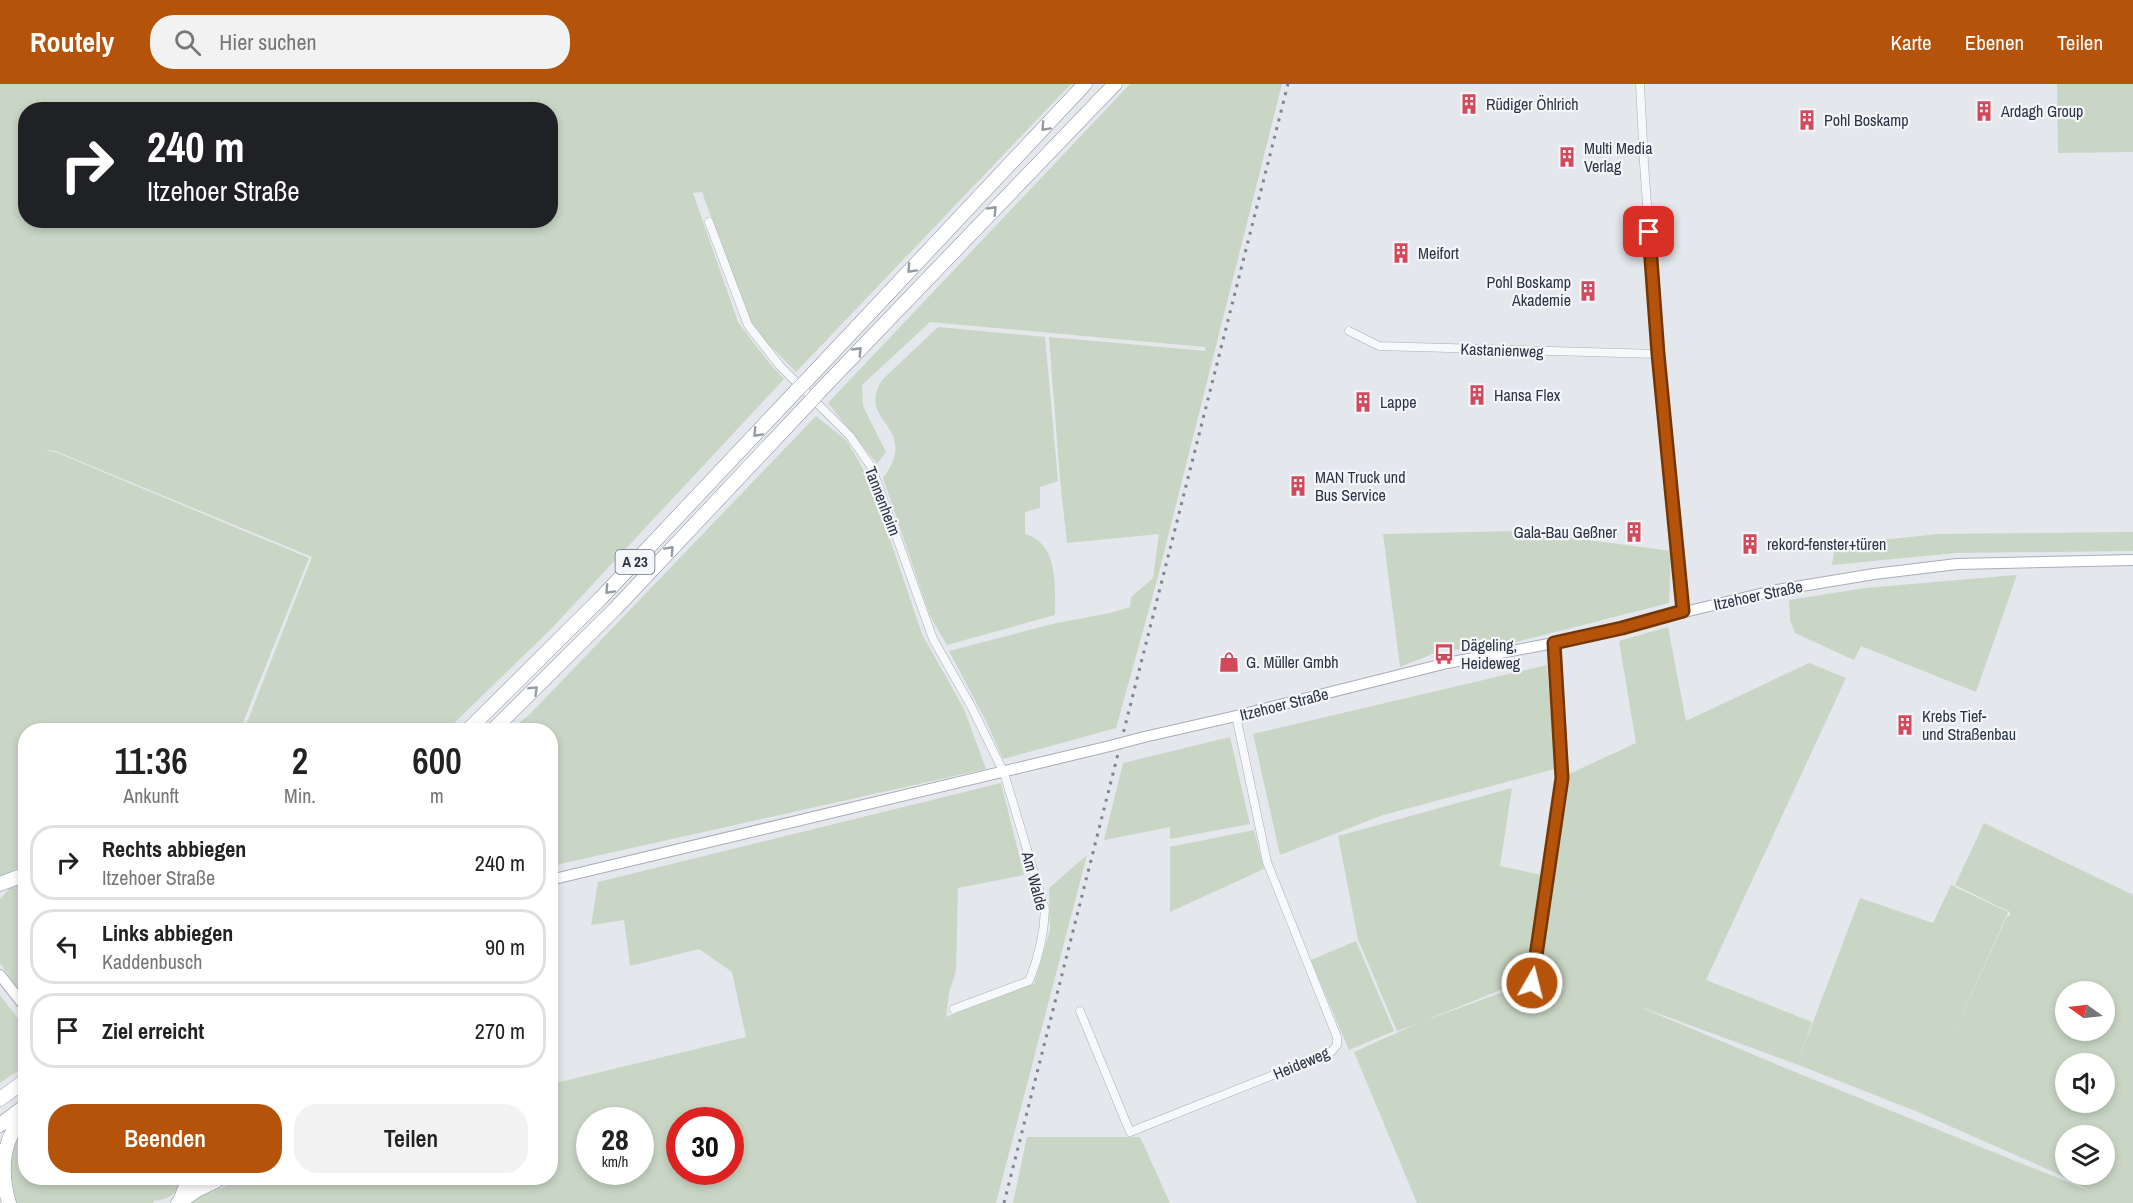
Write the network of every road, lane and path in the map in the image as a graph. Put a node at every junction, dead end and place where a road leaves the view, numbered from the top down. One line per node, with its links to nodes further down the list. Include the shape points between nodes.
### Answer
1 (1085, 84): 11 (highway, A 23, one-way to 11, via 601,598)
2 (1115, 84): 12 (highway, A 23, one-way to 2, via 615,609)
3 (1640, 84): 6 (street)
4 (708, 222): 13 (street, Tannenheim, via 753,333 850,436 872,468 933,639)
5 (1349, 331): 6 (street, Kastanienweg, via 1379,346)
6 (1658, 354): 8 (street)
7 (2133, 560): 8 (main road, Itzehoer Straße, via 1957,564 1886,572)
8 (1683, 611): 9 (main road, Itzehoer Straße)
9 (1554, 643): 10 (main road, Itzehoer Straße, via 1447,663); 18 (street, via 1562,778)
10 (1236, 716): 13 (main road, Itzehoer Straße, bridge); 21 (street, Heideweg, via 1267,862 1337,1045 1331,1052 1130,1132)
11 (475, 723)
12 (500, 723)
13 (1004, 773): 15 (main road, Itzehoer Straße); 20 (street, Am Walde, via 1045,909 1040,956 1029,981)
14 (18, 878): 16 (highway)
15 (558, 878)
16 (3, 886)
17 (0, 975): 19 (main road)
18 (1532, 983)
19 (18, 998)
20 (954, 1009)
21 (1080, 1011)
22 (18, 1086): 23 (highway)
23 (0, 1099)
24 (18, 1112): 25 (highway)
25 (0, 1125)
26 (18, 1125): 30 (highway, via 8,1137 0,1161 2,1188)
27 (186, 1185): 29 (highway)
28 (208, 1185): 29 (highway)
29 (179, 1202)
30 (9, 1203)

